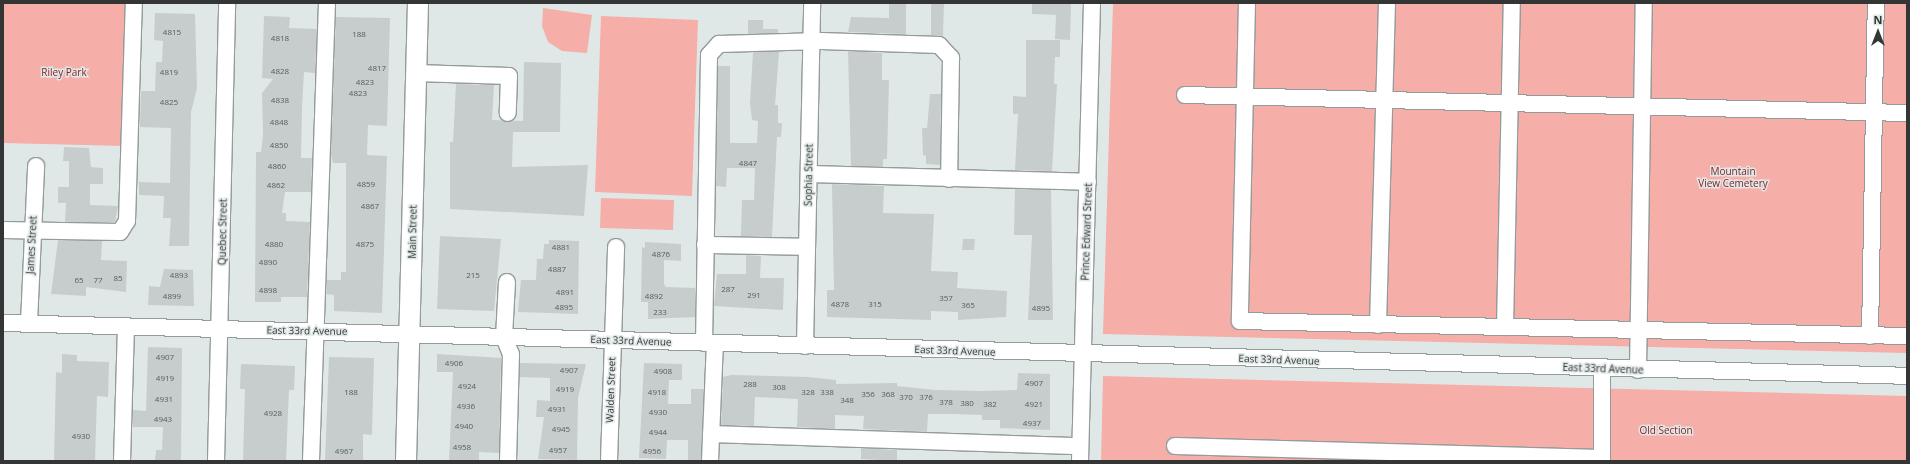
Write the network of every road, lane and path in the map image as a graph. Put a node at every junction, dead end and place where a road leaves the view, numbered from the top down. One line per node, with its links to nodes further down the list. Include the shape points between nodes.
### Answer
1 (134, 3): 27 (street, via 128,221 120,232)
2 (226, 3): 37 (street, Quebec Street)
3 (327, 3): 39 (street)
4 (418, 3): 13 (main road, Main Street)
5 (812, 3): 12 (street, Sophia Street)
6 (1092, 3): 25 (street, Prince Edward Street)
7 (1247, 3): 15 (street)
8 (1387, 3): 16 (street)
9 (1512, 3): 17 (street)
10 (1644, 3): 18 (street)
11 (1876, 3): 19 (street)
12 (812, 43): 23 (street, Sophia Street); 24 (street, via 939,45 951,58); 28 (street, via 720,44 709,54)
13 (416, 73): 20 (street, via 509,76); 40 (main road, Main Street)
14 (1185, 95): 15 (street)
15 (1245, 97): 16 (street); 34 (street, via 1240,321)
16 (1384, 100): 17 (street); 34 (street)
17 (1510, 104): 18 (street); 36 (street)
18 (1642, 108): 19 (street); 38 (street)
19 (1874, 112): 21 (street); 41 (street)
20 (508, 113)
21 (1907, 113)
22 (36, 166): 27 (street, James Street)
23 (809, 174): 24 (street); 30 (street, Sophia Street)
24 (949, 179): 25 (street)
25 (1088, 182): 47 (street, Prince Edward Street)
26 (3, 230): 27 (street)
27 (33, 232): 33 (street, James Street)
28 (705, 245): 30 (street); 45 (street)
29 (616, 247): 44 (street, Walden Street)
30 (807, 247): 46 (street, Sophia Street)
31 (507, 282): 43 (street)
32 (3, 323): 33 (street, East 33rd Avenue)
33 (29, 323): 35 (street, East 33rd Avenue)
34 (1378, 324): 36 (street)
35 (126, 326): 37 (street, East 33rd Avenue); 56 (street)
36 (1505, 328): 38 (street)
37 (221, 329): 39 (street, East 33rd Avenue); 57 (street, Quebec Street)
38 (1639, 331): 41 (street); 49 (street)
39 (315, 332): 40 (street, East 33rd Avenue); 58 (street)
40 (411, 334): 43 (street, East 33rd Avenue); 59 (main road, Main Street)
41 (1870, 336): 42 (street)
42 (1907, 336)
43 (504, 337): 44 (street, East 33rd Avenue); 60 (street, via 511,354)
44 (612, 340): 45 (street, East 33rd Avenue); 61 (street, Walden Street)
45 (710, 343): 46 (street, East 33rd Avenue); 51 (street)
46 (805, 346): 47 (street, East 33rd Avenue)
47 (1083, 354): 48 (street, East 33rd Avenue); 53 (street, Prince Edward Street)
48 (1602, 370): 49 (street, East 33rd Avenue); 55 (street)
49 (1638, 370): 50 (street, East 33rd Avenue)
50 (1907, 376)
51 (711, 434): 53 (street); 62 (street)
52 (1175, 446): 54 (street)
53 (1080, 453)
54 (1423, 457): 55 (street)
55 (1602, 460)
56 (122, 461)
57 (216, 461)
58 (311, 461)
59 (406, 461)
60 (508, 461)
61 (609, 461)
62 (710, 461)

